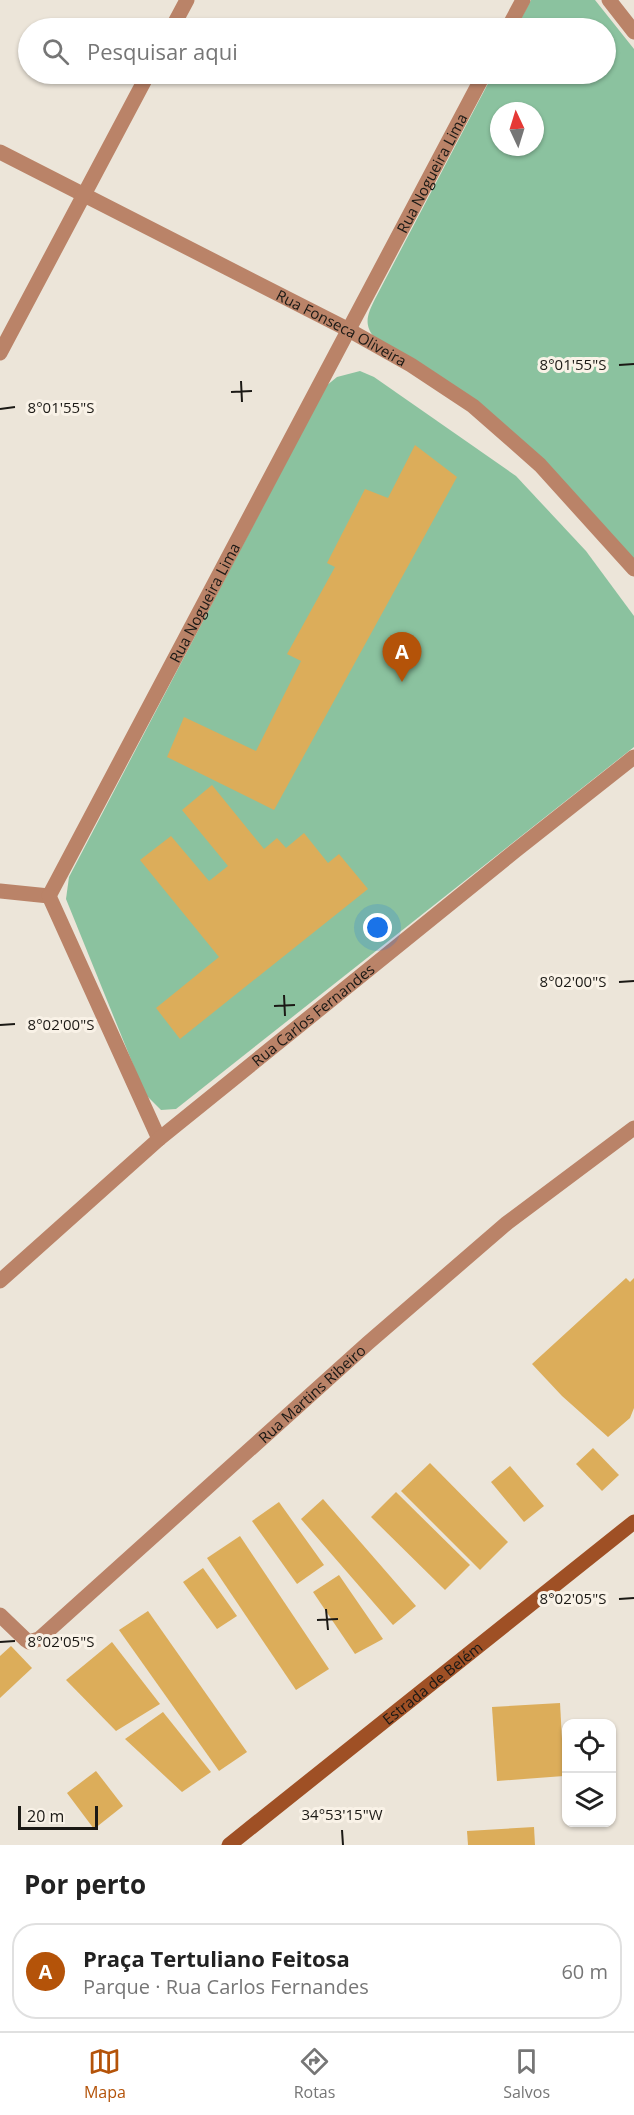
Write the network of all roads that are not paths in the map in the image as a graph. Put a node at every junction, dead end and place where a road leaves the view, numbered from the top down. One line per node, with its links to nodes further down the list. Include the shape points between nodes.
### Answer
1 (187, 0): 4 (street)
2 (523, 0): 5 (street)
3 (609, 0): 6 (street)
4 (177, 18)
5 (513, 18)
6 (634, 32)
7 (143, 84): 10 (street)
8 (479, 84): 11 (street, Rua Nogueira Lima)
9 (0, 152): 10 (street, Rua Fonseca Oliveira)
10 (84, 194): 11 (street, Rua Fonseca Oliveira); 12 (street)
11 (347, 329): 13 (street, Rua Fonseca Oliveira, via 473,406 540,465); 16 (street, Rua Nogueira Lima)
12 (0, 353)
13 (634, 569)
14 (634, 757): 18 (street, Rua Carlos Fernandes)
15 (0, 891): 16 (street)
16 (50, 896): 18 (street)
17 (634, 1128): 21 (street, Rua Martins Ribeiro, via 507,1224 39,1639 29,1642)
18 (159, 1140): 19 (street, Rua Carlos Fernandes)
19 (0, 1281)
20 (634, 1522): 22 (main road, Estrada de Belém)
21 (0, 1614)
22 (229, 1845)

